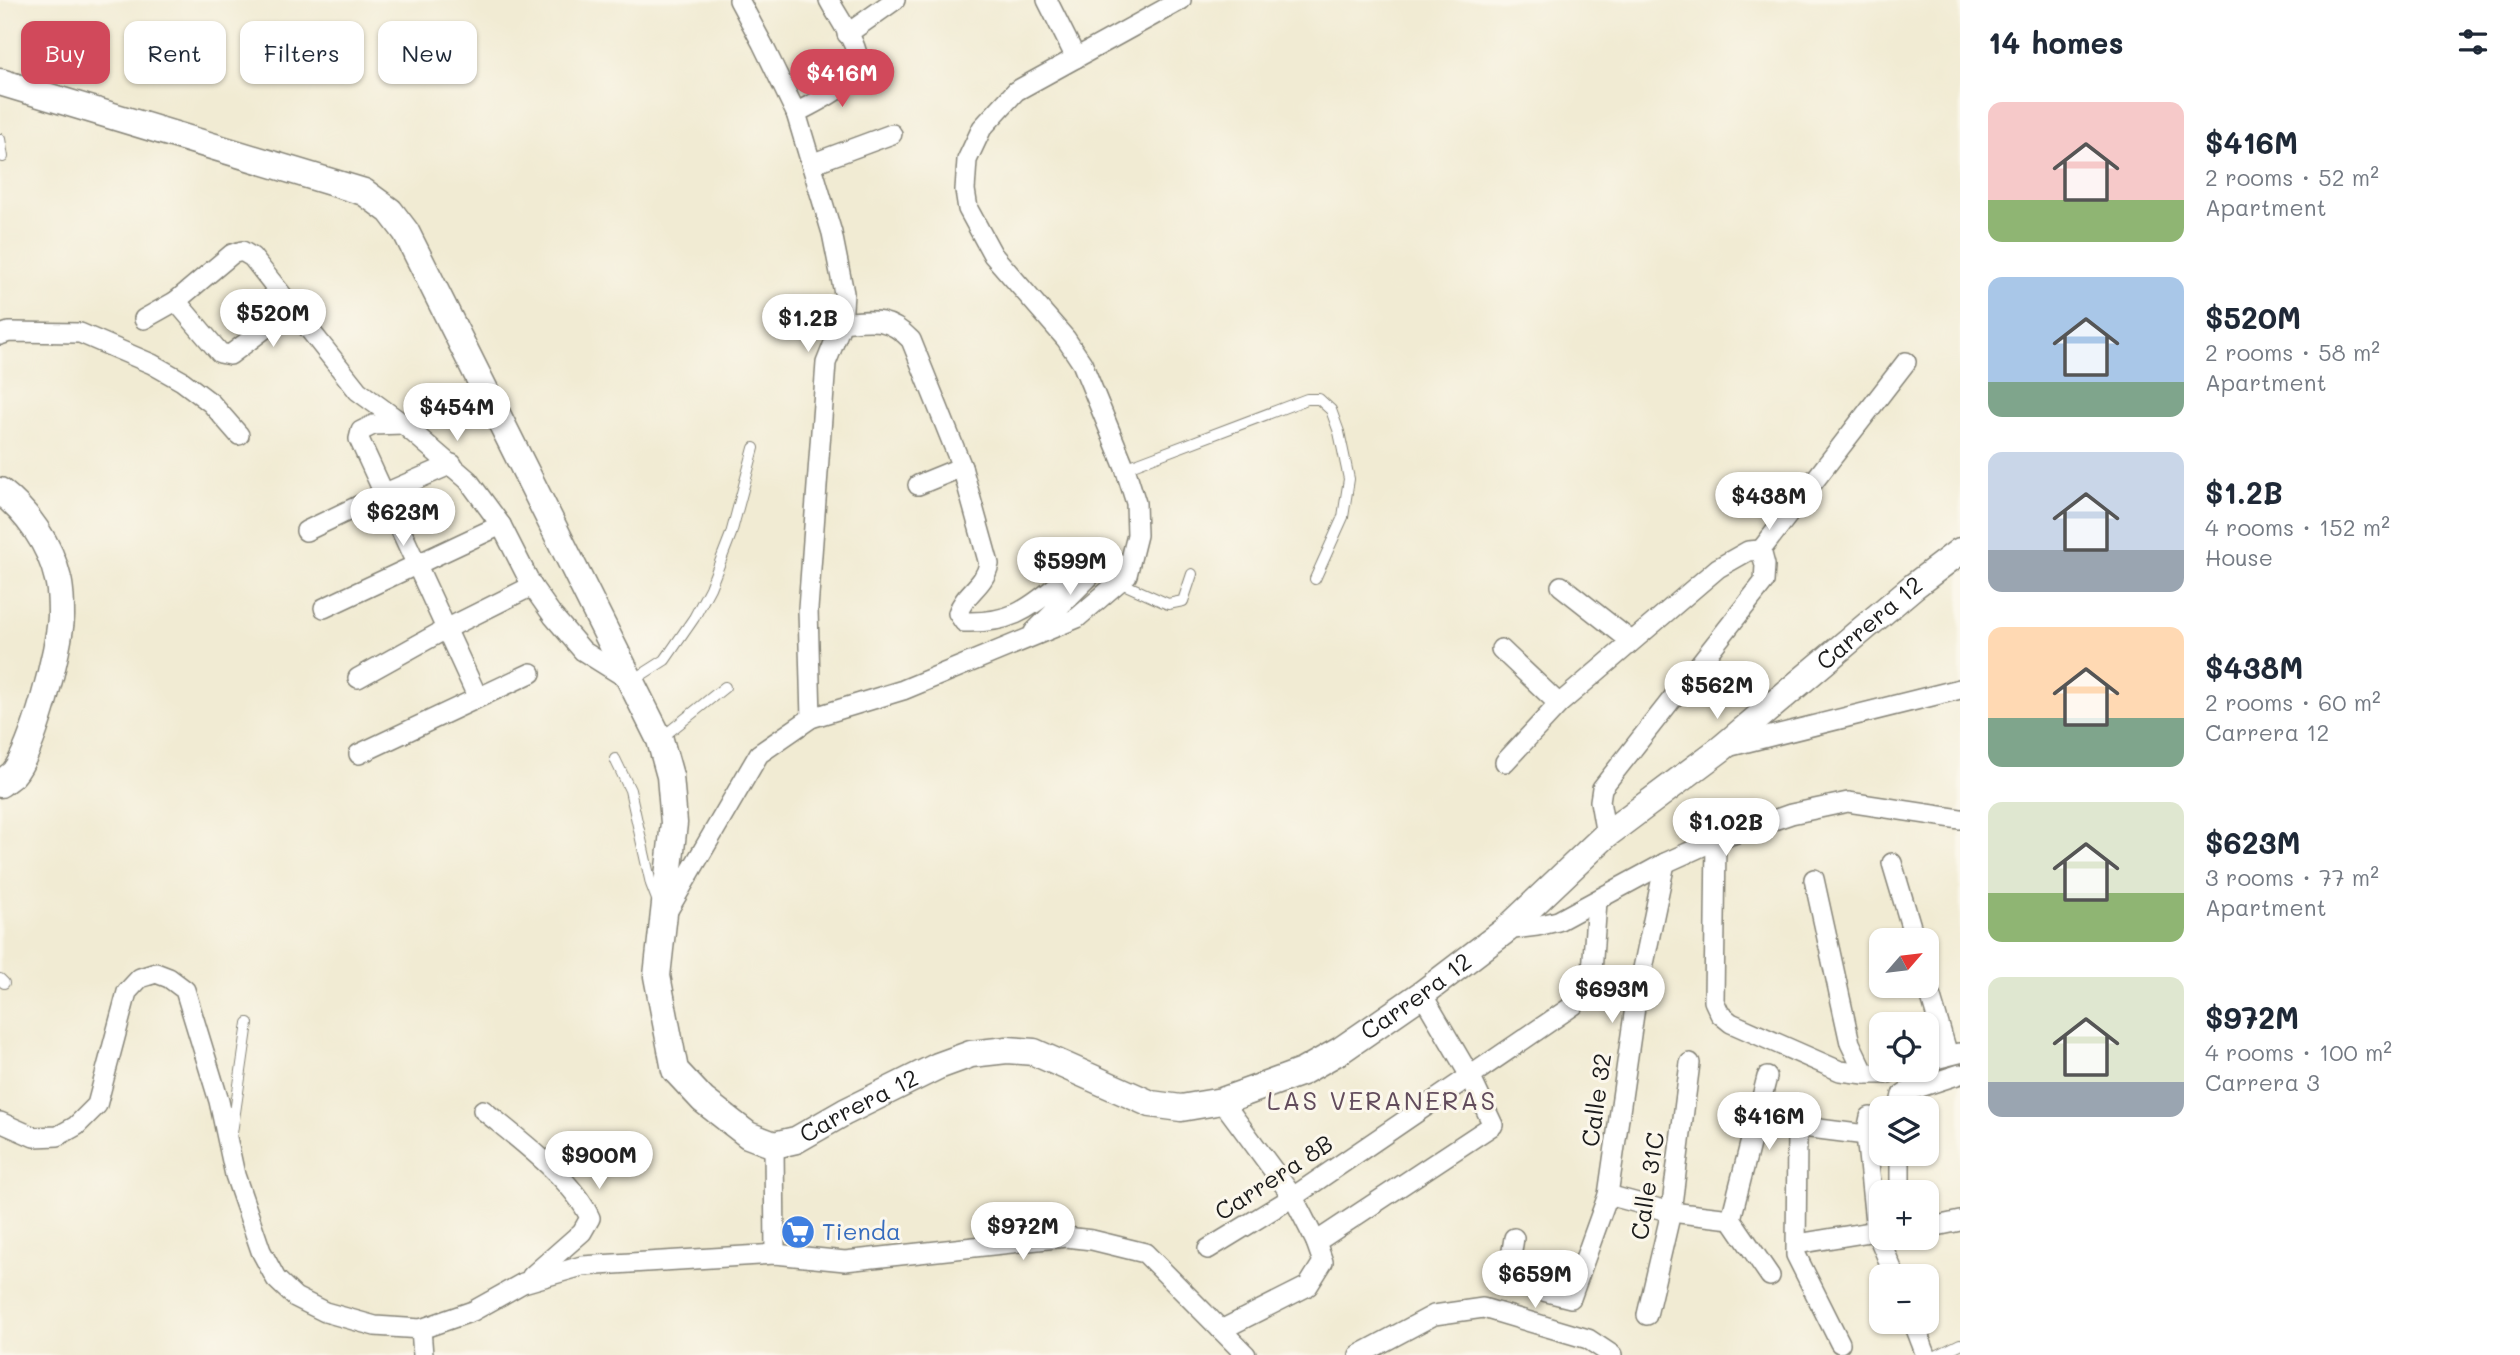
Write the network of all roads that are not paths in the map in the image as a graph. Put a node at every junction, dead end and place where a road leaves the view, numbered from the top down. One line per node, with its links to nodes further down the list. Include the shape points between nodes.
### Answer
1 (738, 0): 9 (street)
2 (829, 0): 6 (street)
3 (895, 0): 6 (street)
4 (1181, 0): 7 (street)
5 (1052, 2): 7 (street)
6 (847, 34): 9 (street, via 857,54 845,84)
7 (1076, 58): 25 (street, via 1016,91 982,128 967,160 965,190 968,209 992,255 1082,363)
8 (0, 82): 46 (street, via 364,192 390,211 406,232)
9 (796, 113): 13 (street)
10 (892, 134): 13 (street)
11 (0, 139): 12 (lane)
12 (3, 157)
13 (811, 164): 17 (street, via 844,293)
14 (176, 300): 15 (street, via 220,353 230,355); 15 (street, via 232,254 242,251); 16 (street)
15 (292, 307): 20 (street, via 358,391)
16 (144, 319)
17 (842, 323): 24 (street, via 880,320 911,340); 51 (street, via 826,363 808,609)
18 (0, 335): 21 (street, via 80,333 182,382 211,403)
19 (1906, 362): 31 (street)
20 (403, 424): 23 (street); 28 (street, via 373,425 361,431 359,439)
21 (239, 435)
22 (754, 448): 46 (lane, via 731,534 710,588 665,660)
23 (452, 464): 28 (street); 29 (street)
24 (962, 467): 26 (street); 41 (street, via 989,564 986,578 961,603 958,613 964,622 1007,618 1084,566 1091,568 1090,576)
25 (1125, 468): 35 (lane, via 1307,400 1319,400 1331,410 1349,479 1343,517); 36 (street, via 1136,503 1137,535 1127,575)
26 (918, 485)
27 (0, 491): 57 (street, via 19,506 43,542 58,579 61,617 48,684 27,749 13,773)
28 (383, 494): 30 (street); 33 (street)
29 (501, 525): 33 (street); 37 (street)
30 (306, 531)
31 (1761, 550): 42 (street, via 1748,551 1718,568); 59 (street, via 1764,582 1602,788)
32 (1960, 551): 53 (street, Carrera 12)
33 (416, 564): 39 (street); 40 (street)
34 (1192, 574): 36 (lane, via 1183,601 1168,604)
35 (1315, 579)
36 (1119, 582): 41 (street, via 1077,618)
37 (532, 586): 40 (street); 46 (street, via 583,651)
38 (1561, 586): 42 (street)
39 (324, 608)
40 (446, 629): 45 (street); 49 (street)
41 (1028, 638): 51 (street, via 903,690)
42 (1632, 641): 50 (street)
43 (1501, 649): 50 (street)
44 (531, 673): 49 (street)
45 (358, 678)
46 (632, 681): 52 (street)
47 (725, 687): 52 (lane)
48 (1960, 689): 53 (street)
49 (477, 696): 54 (street)
50 (1559, 704): 56 (street)
51 (811, 718): 65 (street, via 759,754)
52 (660, 740): 65 (street, via 670,776 674,823)
53 (1722, 748): 59 (street, Carrera 12)
54 (359, 754)
55 (615, 760): 65 (lane, via 630,790 651,884)
56 (1505, 762)
57 (0, 784)
58 (1960, 820): 60 (street, via 1848,802 1791,814)
59 (1606, 835): 67 (street, Carrera 12)
60 (1716, 841): 61 (street); 73 (street, via 1714,1001 1720,1014 1840,1071)
61 (1665, 863): 64 (street); 85 (street, Calle 32, via 1635,1007)
62 (1892, 863): 66 (street)
63 (1814, 879): 73 (street, via 1850,1043)
64 (1597, 901): 67 (street, via 1558,920); 76 (street, Carrera 8B, via 1592,972 1574,1005)
65 (665, 915): 82 (street, via 657,976 676,1070 703,1100 748,1135)
66 (1911, 928)
67 (1506, 930): 68 (street, Carrera 12)
68 (1422, 994): 76 (street); 79 (street, Carrera 12, via 1302,1072)
69 (1932, 998): 71 (street)
70 (248, 1023): 83 (lane)
71 (1954, 1054)
72 (1690, 1063): 87 (street, Calle 31C)
73 (1865, 1074): 74 (street)
74 (1869, 1074)
75 (1960, 1074): 78 (street)
76 (1470, 1076): 86 (street, Carrera 8B); 93 (street, via 1493,1125)
77 (1767, 1076): 88 (street)
78 (1911, 1096)
79 (1222, 1101): 82 (street, Carrera 12, via 1181,1108 1151,1104 1034,1052 983,1052 938,1066 796,1140); 86 (street)
80 (483, 1110): 98 (street, via 538,1156 584,1205 590,1218 582,1232)
81 (0, 1122): 83 (street, via 34,1137 58,1136 76,1126 97,1105 127,992 140,978 156,973 185,990)
82 (774, 1145): 96 (street)
83 (229, 1148): 100 (street, via 261,1251 276,1279 295,1297 326,1312 375,1326)
84 (1872, 1180): 94 (street, via 1868,1126 1800,1128)
85 (1608, 1195): 87 (street); 92 (street, Calle 32, via 1571,1298 1507,1282)
86 (1293, 1197): 93 (street); 95 (street, Carrera 8B)
87 (1671, 1212): 88 (street); 99 (street, Calle 31C)
88 (1731, 1219): 97 (street)
89 (1960, 1222): 90 (street)
90 (1939, 1226)
91 (1869, 1232): 94 (street)
92 (1514, 1238)
93 (1317, 1242): 101 (street, via 1323,1262 1308,1286)
94 (1797, 1244): 103 (street, via 1798,1262)
95 (1208, 1249)
96 (775, 1254): 98 (street, via 582,1266); 101 (street, via 845,1261 1066,1237 1092,1240 1145,1253)
97 (1770, 1276)
98 (523, 1283): 100 (street, via 472,1311)
99 (1647, 1315)
100 (421, 1329): 105 (street)
101 (1221, 1330): 106 (street)
102 (1918, 1334): 109 (street)
103 (1840, 1343)
104 (1960, 1344): 110 (lane)
105 (423, 1355)
106 (1246, 1355)
107 (1359, 1355): 108 (street, via 1434,1315 1483,1308 1588,1339)
108 (1612, 1355)
109 (1926, 1355)
110 (1938, 1355)

